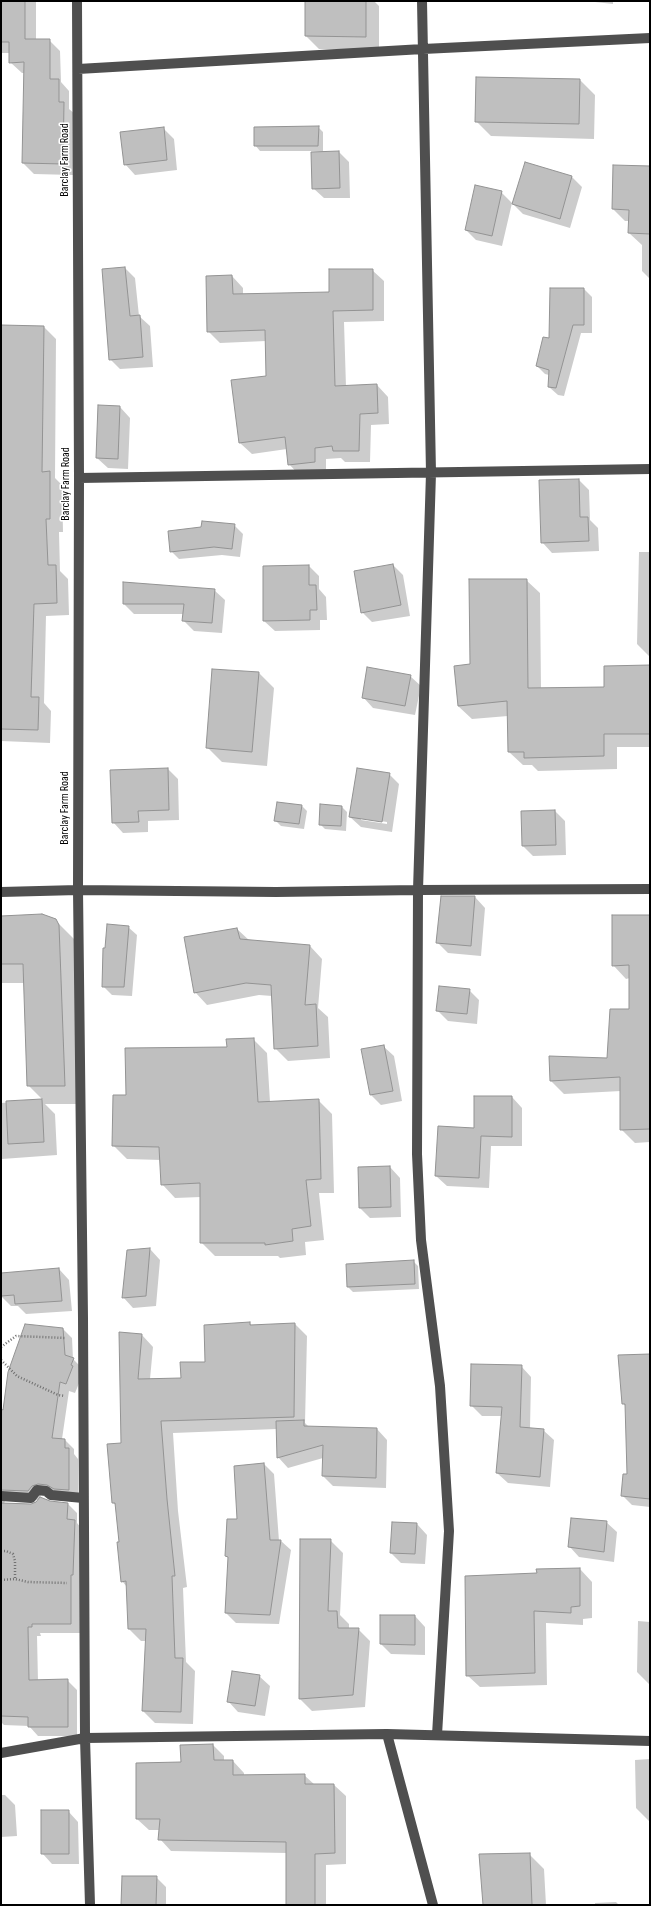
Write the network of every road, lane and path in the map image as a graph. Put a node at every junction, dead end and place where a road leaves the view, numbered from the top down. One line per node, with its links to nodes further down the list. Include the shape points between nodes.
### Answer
1 (77, 1): 5 (street, Barclay Farm Road)
2 (422, 1): 4 (street)
3 (650, 38): 4 (street)
4 (423, 49): 5 (street); 7 (street)
5 (78, 69): 8 (street, Barclay Farm Road)
6 (650, 469): 7 (street)
7 (431, 472): 8 (street); 11 (street)
8 (79, 478): 10 (street, Barclay Farm Road)
9 (650, 889): 11 (street)
10 (78, 890): 11 (street); 12 (street); 13 (street, Barclay Farm Road)
11 (418, 890): 24 (street, via 417,1154 421,1240 440,1386 449,1531)
12 (1, 892)
13 (83, 1339): 14 (path, via 16,1336); 16 (street, Barclay Farm Road)
14 (1, 1347)
15 (1, 1360): 16 (path, via 17,1376 58,1395)
16 (83, 1399): 18 (street, Barclay Farm Road)
17 (1, 1496): 18 (street, via 31,1498 37,1490 46,1491 51,1495)
18 (83, 1498): 22 (street, Barclay Farm Road)
19 (1, 1551): 20 (path, via 13,1554)
20 (15, 1579): 21 (path); 22 (path, via 28,1582)
21 (1, 1580)
22 (83, 1584): 25 (street, Barclay Farm Road)
23 (387, 1734): 24 (street); 25 (street); 29 (street)
24 (437, 1735): 26 (street)
25 (85, 1738): 27 (street); 28 (street, Barclay Farm Road)
26 (650, 1741)
27 (1, 1753)
28 (90, 1905)
29 (433, 1905)

